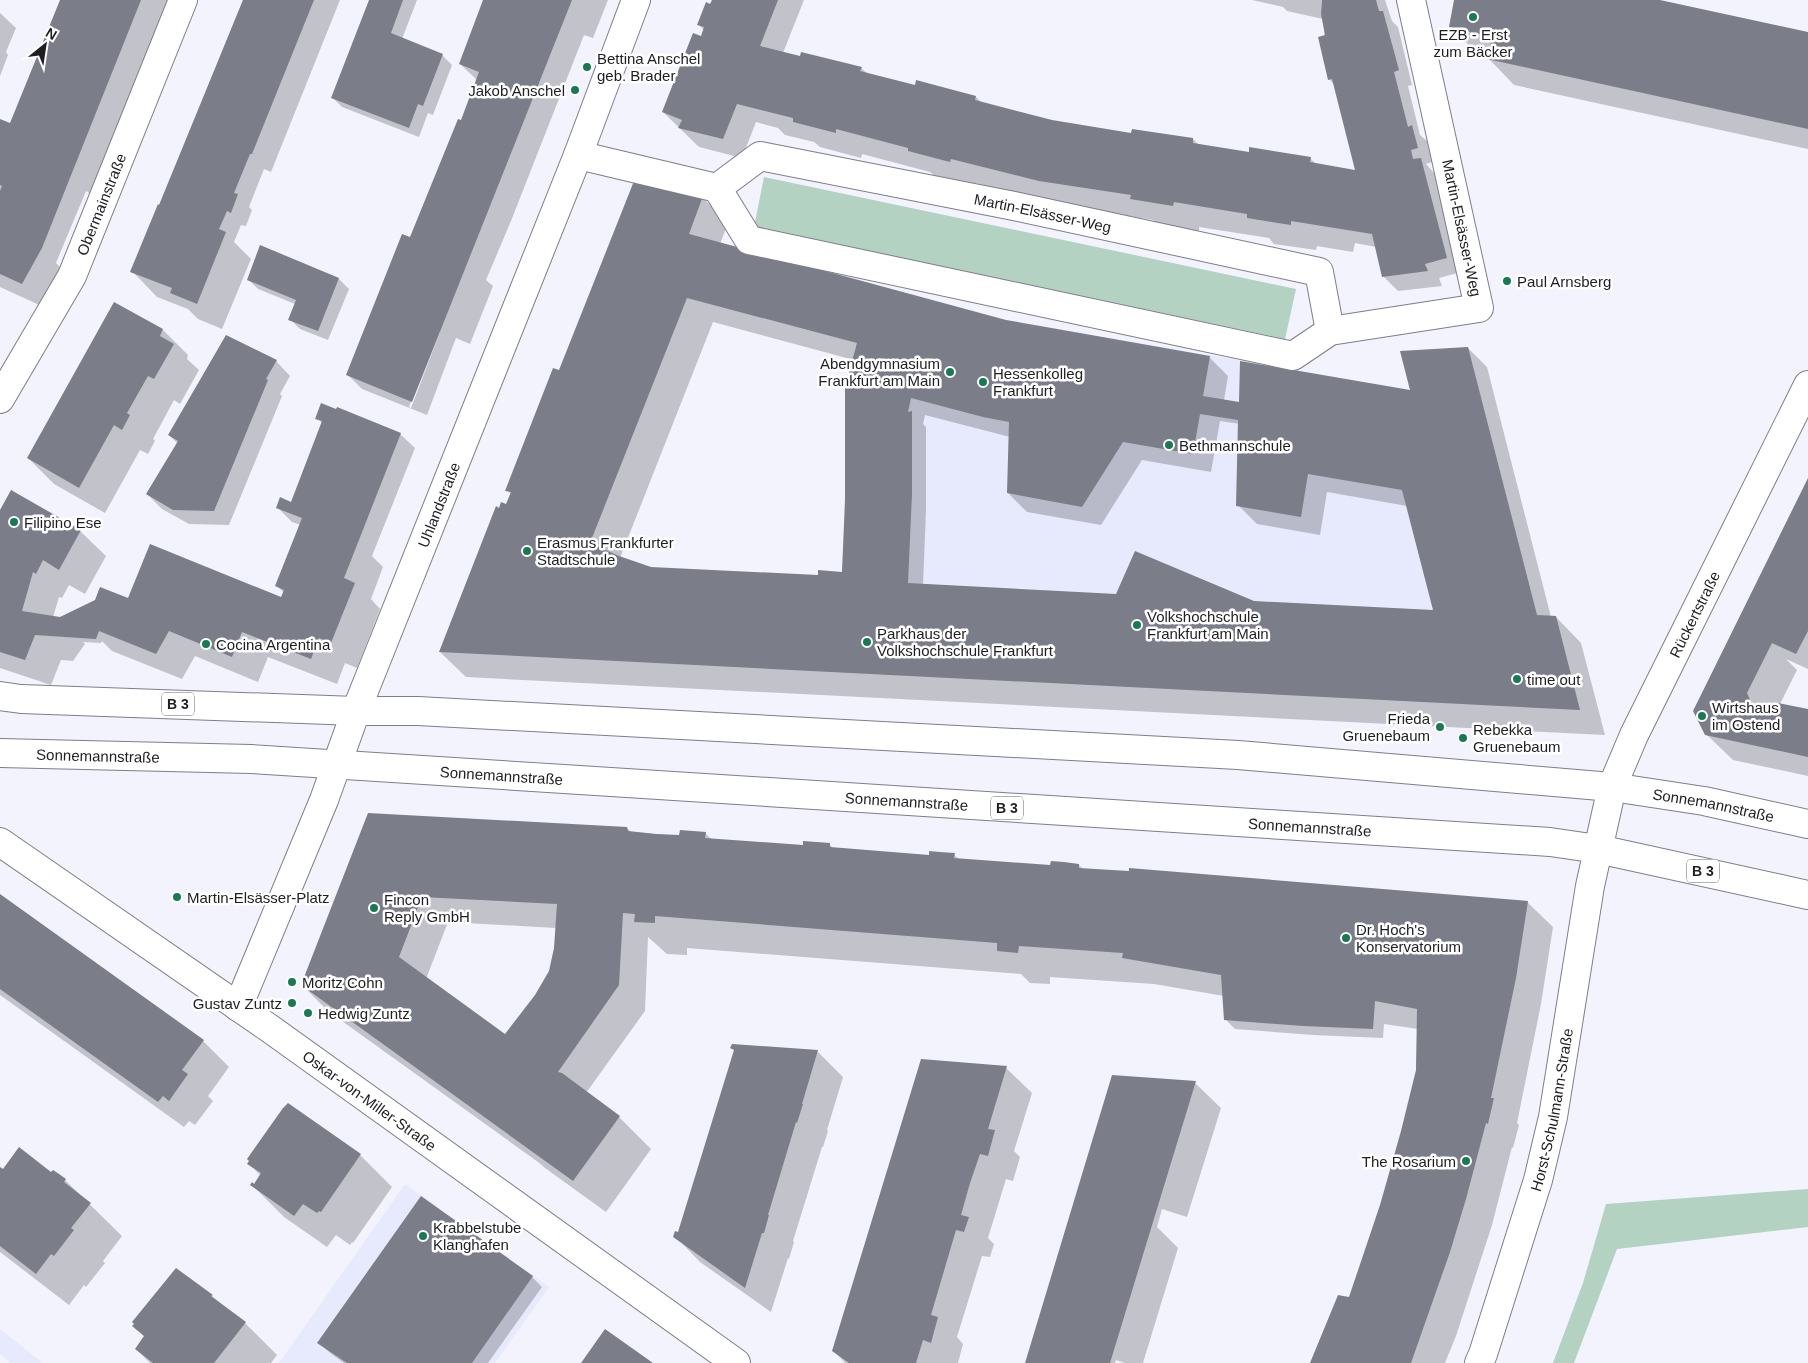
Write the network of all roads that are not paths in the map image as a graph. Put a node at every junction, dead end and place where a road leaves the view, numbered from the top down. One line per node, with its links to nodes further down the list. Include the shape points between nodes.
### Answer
1 (184, 0): 8 (street, Obermainstraße, via 72,276)
2 (636, 0): 4 (street, Uhlandstraße)
3 (1411, 0): 6 (street, Martin-Elsässer-Weg, via 1479,308)
4 (578, 156): 5 (street); 10 (street, Uhlandstraße)
5 (717, 188): 6 (street, Martin-Elsässer-Weg, via 749,240 1293,356); 6 (street, Martin-Elsässer-Weg, via 760,156 1014,206 1319,272)
6 (1330, 331)
7 (1808, 385): 13 (street, Rückertstraße, via 1634,735)
8 (0, 399)
9 (0, 696): 10 (street, Sonnemannstraße / B 3)
10 (356, 711): 12 (street, Uhlandstraße); 13 (street, Sonnemannstraße / B 3, via 418,711 1238,755)
11 (0, 753): 12 (street, Sonnemannstraße / B 3, via 251,759)
12 (338, 765): 16 (street, Sonnemannstraße / B 3, via 1550,842); 18 (street, Uhlandstraße)
13 (1612, 787): 14 (street, Sonnemannstraße / B 3, via 1704,801); 16 (street, Rückertstraße)
14 (1808, 824)
15 (0, 842): 18 (street, Oskar-von-Miller-Straße)
16 (1598, 849): 17 (street, Sonnemannstraße / B 3); 20 (street, Horst-Schulmann-Straße, via 1553,1117 1540,1171)
17 (1808, 895)
18 (238, 1007): 19 (street, Oskar-von-Miller-Straße)
19 (736, 1363)
20 (1479, 1363)

